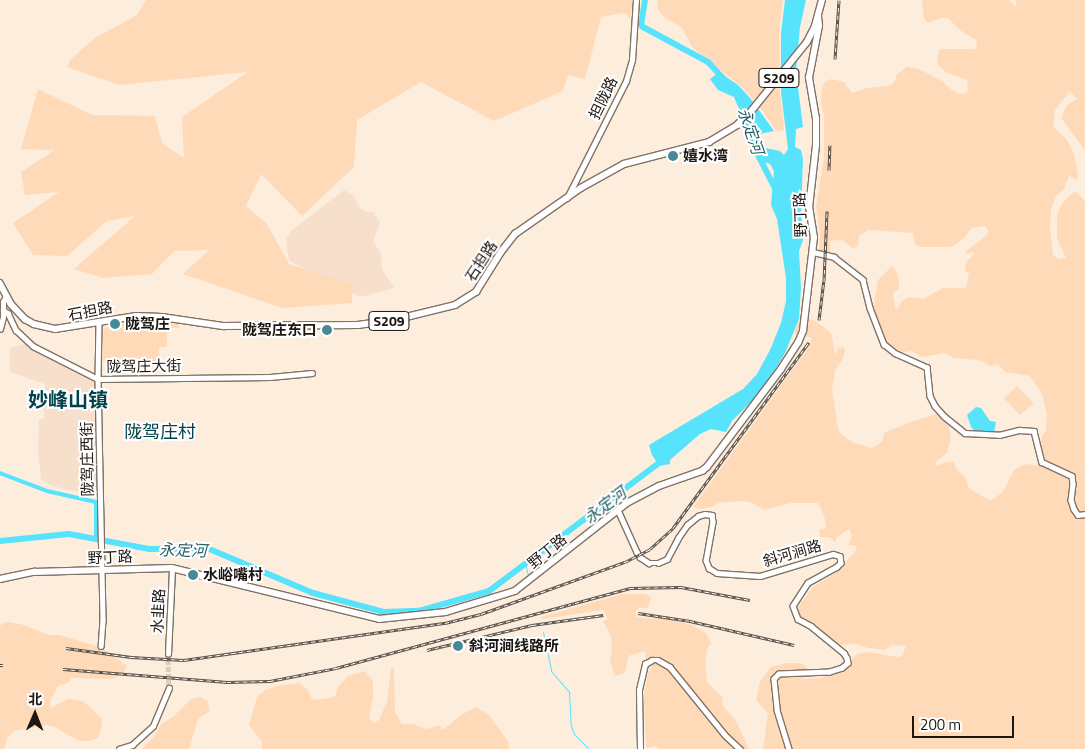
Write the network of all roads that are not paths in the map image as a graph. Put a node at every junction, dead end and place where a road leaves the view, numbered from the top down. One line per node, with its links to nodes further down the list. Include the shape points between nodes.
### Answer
1 (636, 0): 4 (street, 担陇路, via 632,60 626,81)
2 (822, 0): 3 (main road, 石担路 / S209)
3 (818, 16): 4 (main road, 石担路 / S209, via 796,58 737,125 709,142 624,164); 5 (main road, 野丁路, via 809,78 816,119 809,208)
4 (566, 199): 9 (main road, 石担路 / S209, via 515,234 476,292 455,306 394,320 358,324 224,326 147,316)
5 (813, 252): 13 (main road, 野丁路, via 803,331 776,377 707,466 695,474 659,486); 14 (street, via 834,257 864,280 870,308 884,344 895,353 927,367 930,396 944,416 965,433 999,435 1019,430 1034,431 1042,462 1072,476 1074,509 1078,515)
6 (0, 282): 7 (main road, 石担路 / S209)
7 (6, 296): 8 (street); 9 (main road, 石担路 / S209, via 25,319 45,328 64,329)
8 (3, 310): 10 (street); 12 (street, 陇驾庄大街, via 8,313 16,330 33,346)
9 (99, 322): 12 (street, 陇驾庄西街)
10 (0, 329)
11 (312, 373): 12 (street, 陇驾庄大街, via 270,377)
12 (98, 379): 16 (street, 陇驾庄西街)
13 (618, 510): 15 (main road, 野丁路, via 515,590 476,605 423,616 388,620 370,618); 24 (street, 斜河涧路, via 637,552 648,562 667,560 687,525 705,514 712,515 713,522 706,560 709,568 717,573 760,576 834,554 840,556 841,563 808,584 793,606 798,619 844,653 848,663 830,672 779,674 774,679 777,710)
14 (1085, 514)
15 (172, 568): 16 (main road, 野丁路); 19 (street, 水韭路)
16 (101, 569): 17 (main road, 野丁路, via 34,572); 18 (street, 陇驾庄西街, via 103,620)
17 (0, 579)
18 (100, 646)
19 (168, 654)
20 (169, 688): 21 (street, via 152,726 132,745)
21 (119, 749)
22 (640, 749): 23 (street, via 639,690 645,664 652,660 670,667)
23 (740, 749)
24 (789, 749)

